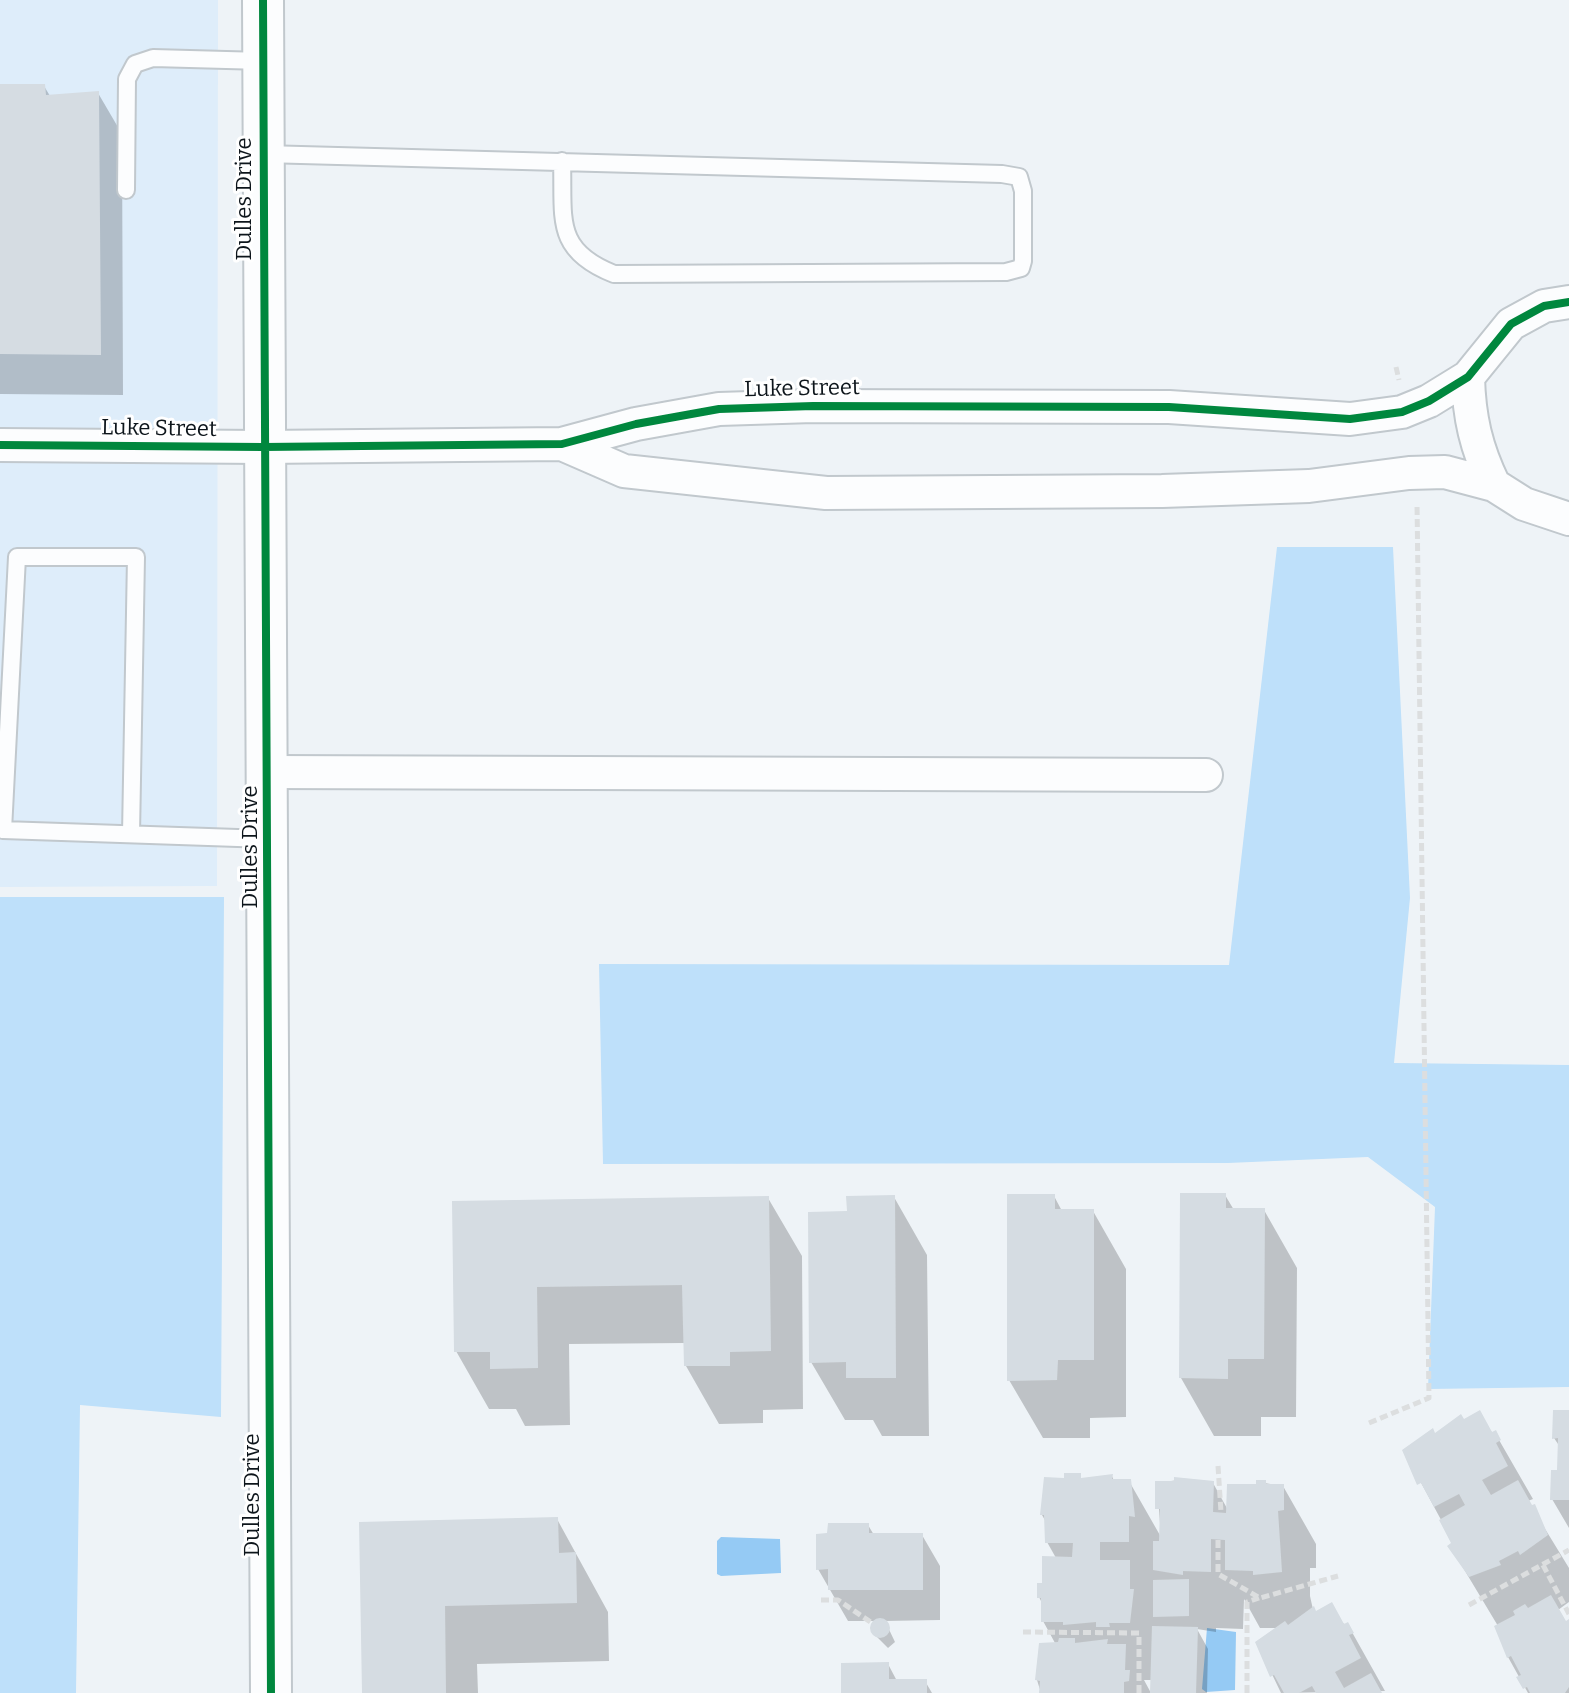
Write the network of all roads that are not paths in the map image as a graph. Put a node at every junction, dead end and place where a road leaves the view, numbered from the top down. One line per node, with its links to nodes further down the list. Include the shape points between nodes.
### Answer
1 (263, 0): 2 (street, Dulles Drive)
2 (263, 61): 3 (street, Dulles Drive); 5 (lane, via 153,58 135,64 127,79)
3 (263, 154): 4 (lane); 10 (street, Dulles Drive)
4 (562, 161): 4 (lane, via 1019,177 1023,261 1021,268 1006,272 614,274 575,252 564,229)
5 (126, 190)
6 (1569, 302): 7 (street, Luke Street, via 1544,306 1511,324)
7 (1468, 377): 8 (street, Luke Street, via 1402,412 1350,419 1169,407 813,406 719,409); 11 (street, via 1477,450)
8 (562, 444): 10 (street, Luke Street); 11 (street, Luke Street, via 624,471 826,493 1162,491 1309,486 1445,472)
9 (0, 445): 10 (street, Luke Street)
10 (263, 447): 13 (street, Dulles Drive)
11 (1494, 485): 12 (street, Luke Street, via 1524,504)
12 (1569, 519)
13 (268, 772): 14 (street); 16 (street, Dulles Drive)
14 (1206, 775)
15 (131, 834): 15 (lane, via 3,830 17,557 136,557); 16 (lane)
16 (268, 839): 17 (street, Dulles Drive)
17 (271, 1693)

